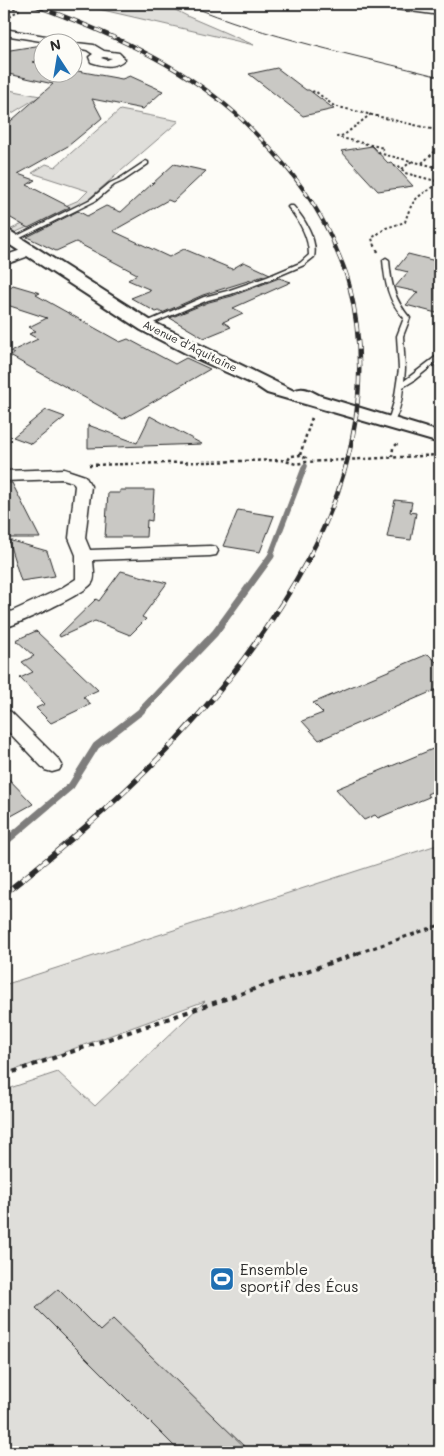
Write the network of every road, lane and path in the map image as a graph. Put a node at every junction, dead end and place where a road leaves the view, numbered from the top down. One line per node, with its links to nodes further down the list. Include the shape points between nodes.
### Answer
1 (4, 4): 4 (path, via 20,10)
2 (380, 4): 3 (street)
3 (440, 12)
4 (4, 19)
5 (4, 32): 6 (street)
6 (32, 37)
7 (82, 46): 8 (street)
8 (101, 54)
9 (312, 92): 10 (path, via 334,106)
10 (371, 114): 12 (path); 15 (path, via 337,137 384,148 378,152)
11 (393, 114): 12 (path)
12 (387, 118): 13 (path)
13 (440, 131)
14 (440, 147): 17 (path)
15 (412, 161): 17 (path); 20 (path)
16 (146, 163): 23 (lane, via 93,200)
17 (422, 163): 19 (path)
18 (394, 166): 20 (path)
19 (440, 168)
20 (402, 169): 21 (path, via 405,173)
21 (440, 182): 25 (path, via 411,203 405,222 386,228 372,238 374,249)
22 (291, 208): 27 (lane, via 298,214 313,247 312,256 302,264 229,293 206,298)
23 (7, 239): 24 (street, Avenue d'Aquitaine)
24 (25, 252): 26 (street); 27 (street, Avenue d'Aquitaine, via 93,298 120,309)
25 (386, 260): 29 (lane, via 389,286 397,308 407,318 400,336)
26 (4, 261)
27 (144, 325): 30 (street, Avenue d'Aquitaine, via 270,388 289,396)
28 (440, 356): 29 (lane)
29 (400, 386): 31 (lane, via 394,416)
30 (315, 400): 31 (street, Avenue d'Aquitaine); 34 (path)
31 (389, 424): 32 (street, Avenue d'Aquitaine); 33 (street, Avenue d'Aquitaine)
32 (440, 438)
33 (440, 446)
34 (300, 455): 36 (path, via 291,456); 37 (path, via 306,458)
35 (440, 455): 37 (path)
36 (288, 460): 37 (path, via 296,465); 38 (path)
37 (306, 462)
38 (83, 466)
39 (4, 476): 41 (street, via 64,474 79,479 83,486 76,538)
40 (210, 551): 41 (street)
41 (84, 555): 42 (street, via 85,582)
42 (4, 622)
43 (4, 716): 44 (street)
44 (52, 765)
45 (440, 925): 46 (path)
46 (4, 1075)

